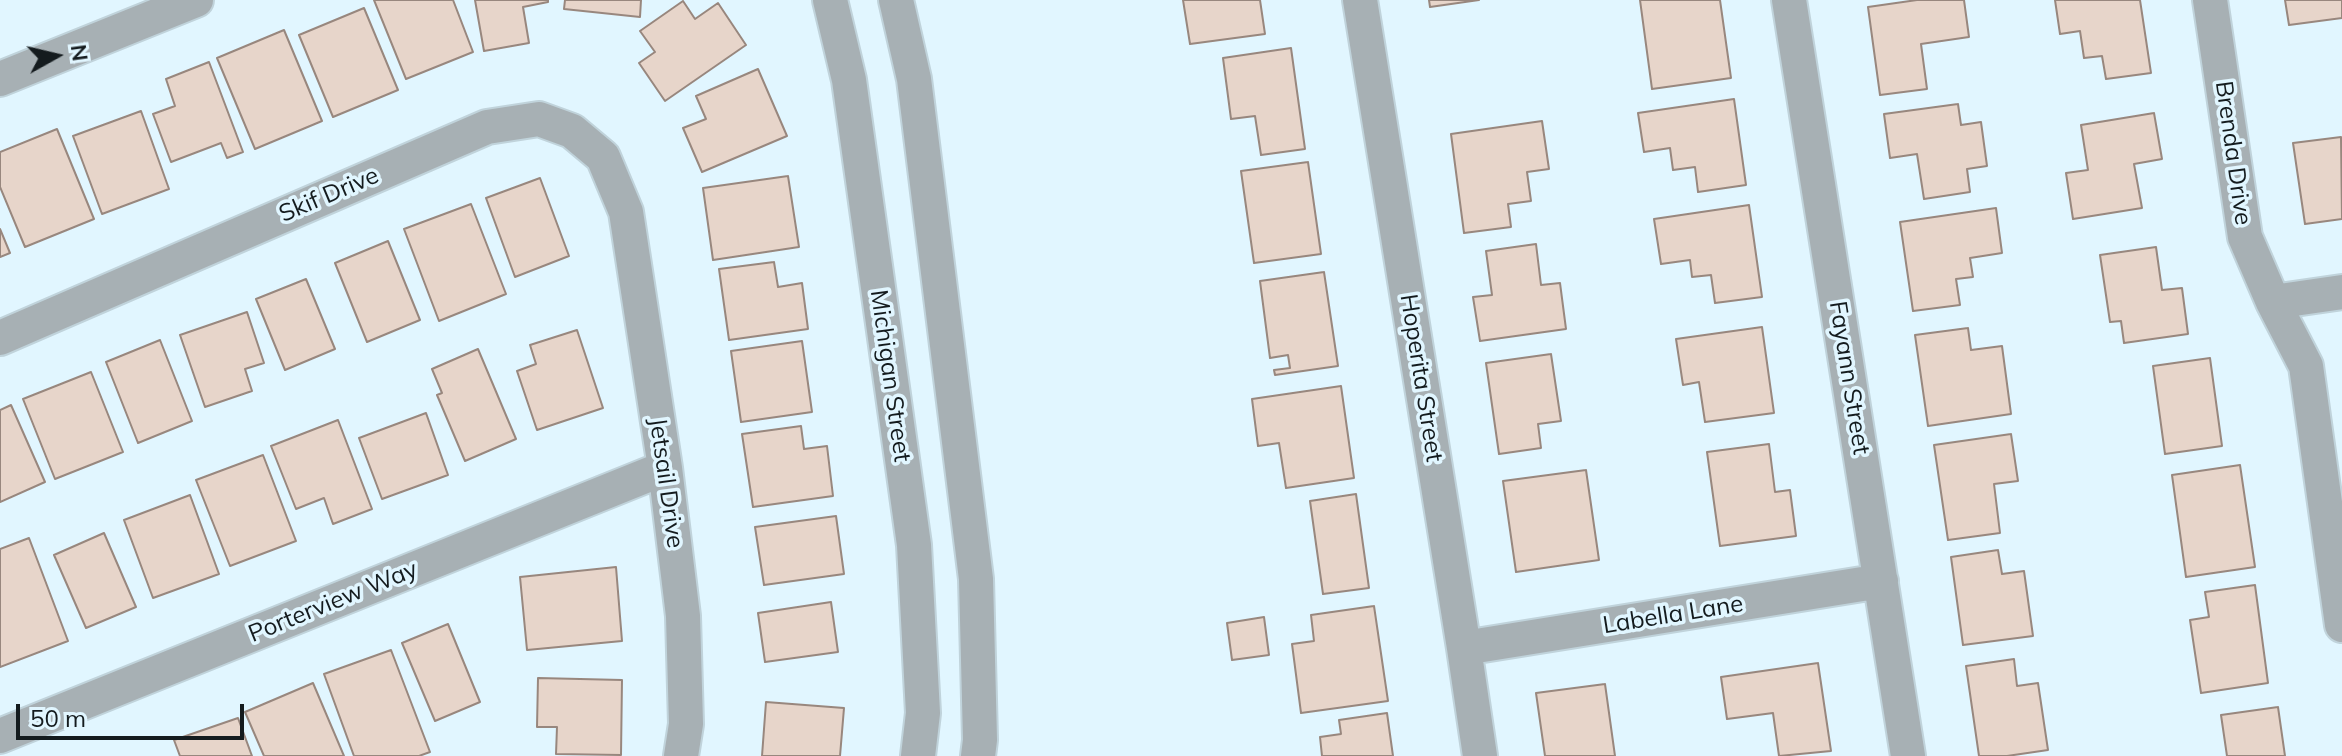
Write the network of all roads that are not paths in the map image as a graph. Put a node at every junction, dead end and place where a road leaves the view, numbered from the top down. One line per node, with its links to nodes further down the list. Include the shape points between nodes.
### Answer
1 (196, 0): 7 (street)
2 (830, 0): 18 (street, Michigan Street, via 849,80 914,545 923,713)
3 (896, 0): 19 (street, via 914,79 976,579)
4 (1360, 0): 15 (street, Hoperita Street)
5 (1789, 0): 13 (street, Fayann Street)
6 (2210, 0): 10 (street, Brenda Drive, via 2245,237)
7 (0, 79)
8 (626, 212): 11 (street, Skif Drive, via 603,157 572,131 539,119 487,127); 12 (street, Jetsail Drive)
9 (2342, 292): 10 (street)
10 (2273, 302): 14 (street, Brenda Drive, via 2306,366)
11 (0, 338)
12 (665, 468): 16 (street, Porterview Way); 17 (street, Jetsail Drive, via 683,616 686,724)
13 (1881, 581): 15 (street, Labella Lane); 21 (street, Fayann Street)
14 (2342, 625)
15 (1464, 648): 20 (street, Hoperita Street)
16 (0, 736)
17 (681, 756)
18 (918, 756)
19 (978, 756)
20 (1480, 756)
21 (1908, 756)

